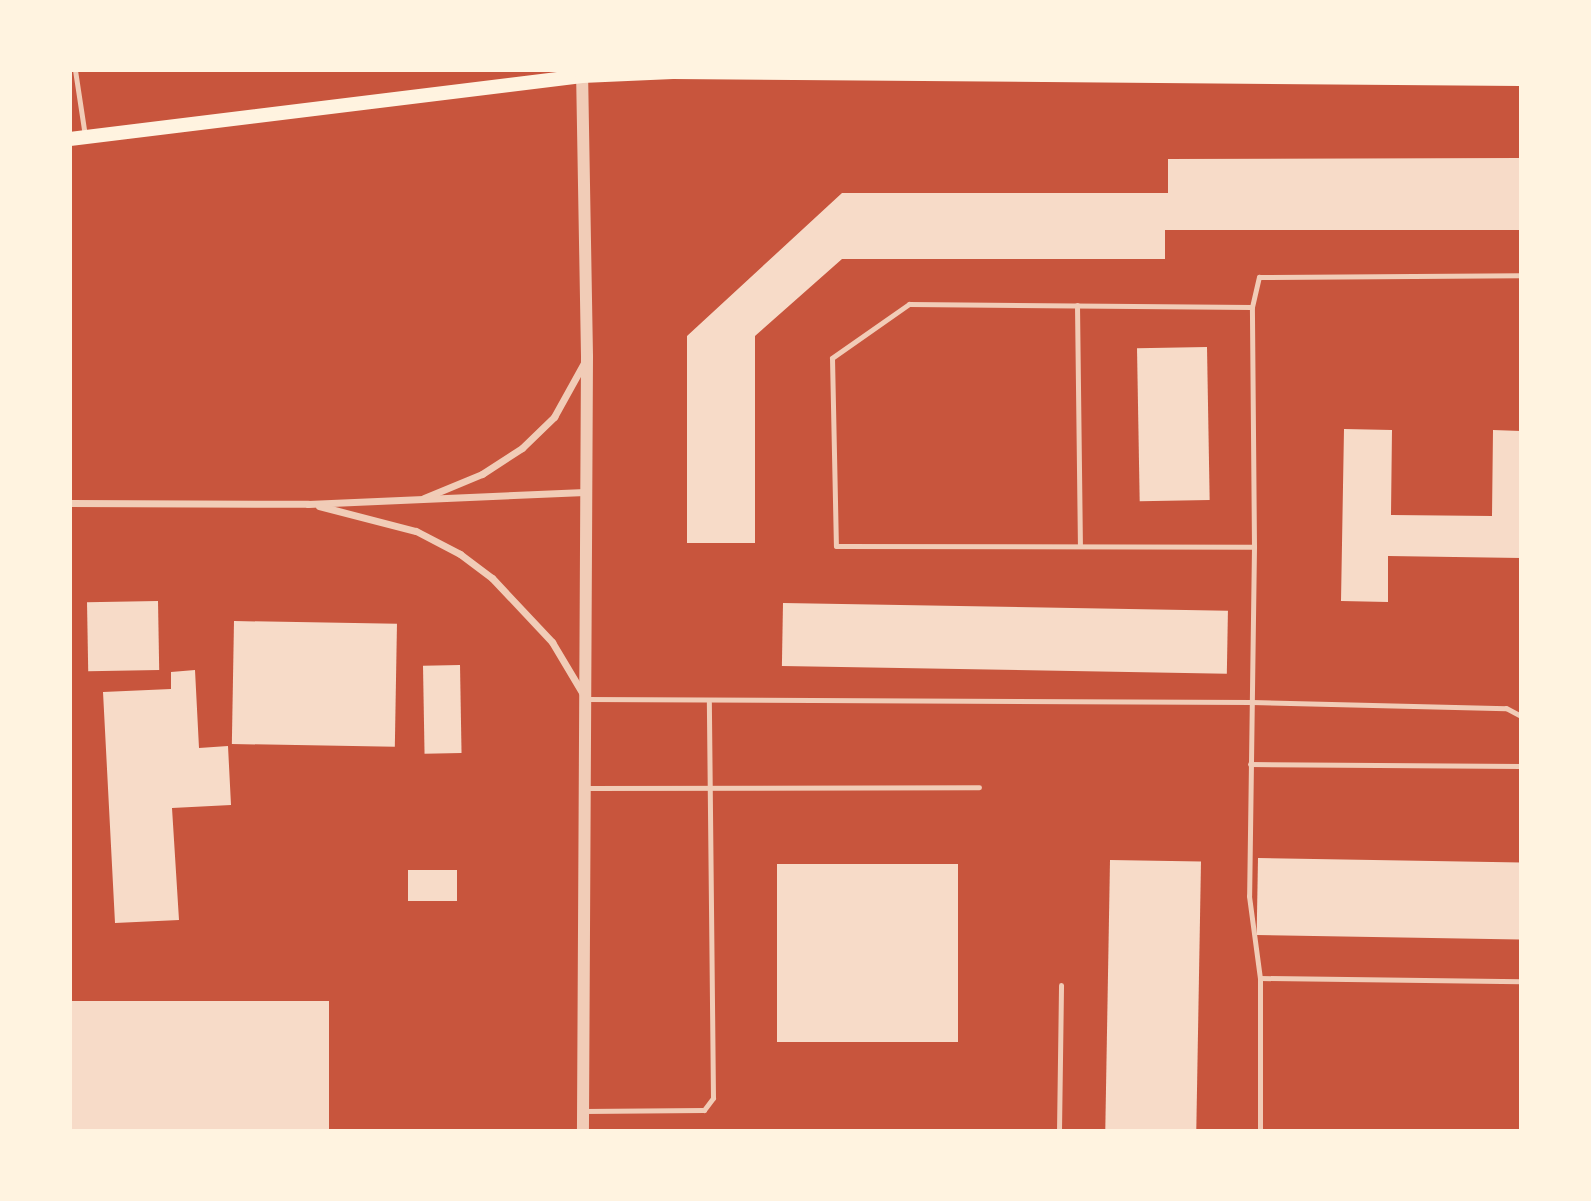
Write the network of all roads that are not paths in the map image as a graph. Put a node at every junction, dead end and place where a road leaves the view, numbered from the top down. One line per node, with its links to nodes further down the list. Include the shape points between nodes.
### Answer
1 (75, 70): 5 (lane)
2 (582, 73): 3 (main road); 5 (main road); 10 (street)
3 (1224, 74): 4 (main road)
4 (1521, 79)
5 (85, 137): 6 (main road)
6 (70, 139)
7 (1521, 275): 9 (lane, via 1259,277)
8 (1077, 305): 9 (lane); 15 (lane); 15 (lane, via 909,304 832,358 832,371 835,546)
9 (1252, 307): 16 (lane)
10 (587, 357): 11 (street); 12 (street, via 554,416 522,448 482,474)
11 (585, 492): 12 (street); 17 (street)
12 (418, 500): 14 (street)
13 (70, 503): 14 (street)
14 (308, 504): 17 (street, via 416,531 460,554 492,578 544,632)
15 (1080, 546): 16 (lane)
16 (1254, 547): 19 (lane)
17 (586, 699): 18 (lane); 24 (street)
18 (709, 702): 19 (lane); 25 (lane)
19 (1252, 702): 20 (lane, via 1506,708); 21 (lane)
20 (1521, 716)
21 (1250, 764): 22 (lane); 26 (lane, via 1249,897)
22 (1521, 766)
23 (979, 787): 25 (lane)
24 (586, 788): 25 (lane); 29 (street)
25 (709, 788): 29 (lane, via 713,1098 704,1110)
26 (1260, 978): 27 (lane); 32 (lane)
27 (1521, 981)
28 (1061, 985): 31 (lane)
29 (584, 1111): 30 (street)
30 (583, 1131)
31 (1059, 1131)
32 (1260, 1131)

